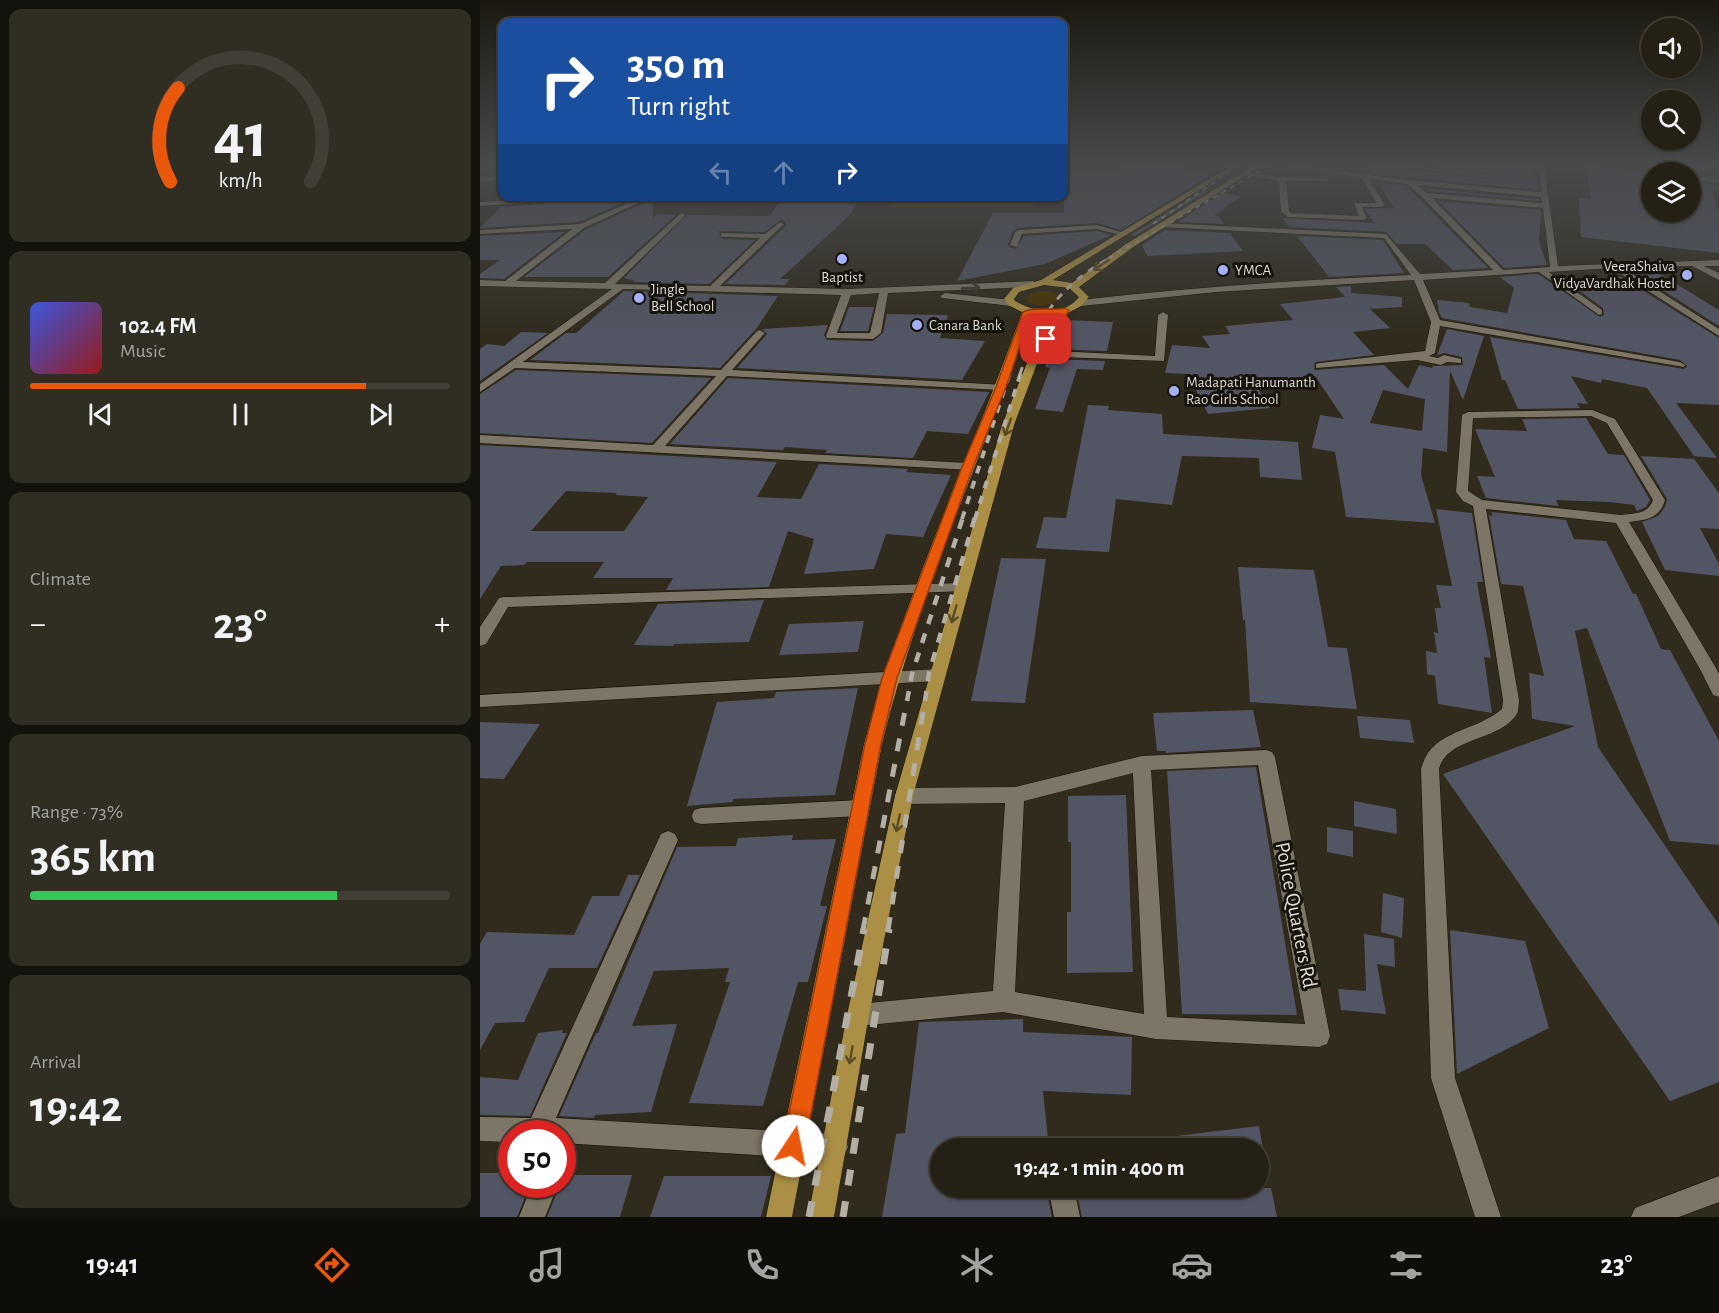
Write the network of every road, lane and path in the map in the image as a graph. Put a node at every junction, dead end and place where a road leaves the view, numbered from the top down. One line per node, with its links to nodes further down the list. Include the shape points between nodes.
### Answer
1 (588, 223): 9 (street)
2 (673, 223): 27 (street)
3 (1142, 223): 11 (main road)
4 (1166, 223): 8 (main road)
5 (1452, 223): 20 (street)
6 (1547, 223): 18 (street)
7 (780, 224): 13 (street)
8 (1162, 225): 21 (street, via 1386,236); 29 (main road, one-way to 29, via 1093,270)
9 (581, 226): 10 (street); 23 (street)
10 (480, 232)
11 (1124, 234): 14 (street, via 1097,227 1015,230); 24 (main road)
12 (724, 235): 13 (street)
13 (769, 236): 30 (street)
14 (1014, 245)
15 (1695, 263): 16 (street); 17 (street); 22 (street)
16 (1719, 263)
17 (1615, 266): 18 (street); 43 (street)
18 (1554, 268): 19 (street)
19 (1540, 269): 20 (street); 39 (street)
20 (1500, 272): 21 (street)
21 (1417, 277): 34 (street); 41 (street)
22 (1719, 277)
23 (508, 282): 25 (street); 27 (street)
24 (1044, 282): 26 (main road); 29 (main road)
25 (480, 283)
26 (1033, 284): 32 (street, one-way to 26); 35 (main road, via 1011,294)
27 (607, 286): 28 (street)
28 (622, 286): 30 (street); 47 (street)
29 (1077, 289): 34 (street); 36 (main road, via 1084,297)
30 (711, 290): 33 (street)
31 (884, 291): 32 (street); 33 (street); 33 (street, via 873,336 831,336)
32 (912, 291): 35 (street)
33 (847, 292)
34 (1140, 295): 36 (street)
35 (1011, 303): 38 (main road)
36 (1081, 303): 37 (main road)
37 (1065, 311): 38 (main road); 44 (main road)
38 (1027, 312): 51 (main road)
39 (1599, 312)
40 (1162, 315): 44 (street, via 1160,359)
41 (1436, 322): 45 (street, via 1430,353); 48 (street)
42 (760, 333): 50 (street)
43 (1719, 333)
44 (1036, 353): 58 (main road, one-way to 58, via 1002,446)
45 (1417, 357): 46 (street); 49 (street)
46 (1457, 361)
47 (511, 365): 50 (street); 52 (street)
48 (1680, 365)
49 (1320, 366)
50 (726, 373): 51 (street); 54 (street)
51 (1001, 387): 55 (main road)
52 (480, 389)
53 (480, 440): 54 (street)
54 (656, 449): 55 (street)
55 (967, 467): 59 (main road)
56 (1479, 504): 57 (street); 57 (street, via 1462,492 1468,415 1592,413 1611,421 1659,500 1656,510 1646,516); 88 (street, via 1510,712 1496,724 1444,746 1432,756 1430,769 1443,1078)
57 (1621, 519): 61 (street)
58 (962, 588): 59 (street); 62 (main road, one-way to 62)
59 (923, 590): 60 (street, via 504,602); 63 (main road)
60 (480, 640)
61 (1714, 668): 64 (street)
62 (937, 675): 63 (street); 68 (main road)
63 (890, 678): 65 (street); 69 (main road)
64 (1719, 691)
65 (480, 701)
66 (1142, 763): 67 (street, Police Quarters Rd); 74 (street); 74 (street, Police Quarters Rd, via 1266,757 1319,1036)
67 (1015, 795): 68 (street, Police Quarters Rd); 72 (street)
68 (904, 796): 73 (main road, one-way to 73)
69 (861, 808): 70 (street); 79 (main road)
70 (701, 816)
71 (668, 840): 75 (street)
72 (1003, 1001): 73 (street, Police Quarters Rd); 74 (street, Police Quarters Rd)
73 (858, 1014): 80 (main road, one-way to 80)
74 (1156, 1029)
75 (542, 1120)
76 (480, 1129): 77 (street)
77 (498, 1129)
78 (576, 1138): 79 (street)
79 (793, 1146): 80 (street); 85 (main road)
80 (835, 1147): 86 (main road)
81 (1719, 1189): 89 (street)
82 (540, 1198): 84 (street)
83 (1063, 1198): 87 (street)
84 (532, 1217)
85 (779, 1217)
86 (821, 1217)
87 (1067, 1217)
88 (1488, 1217)
89 (1644, 1217)

